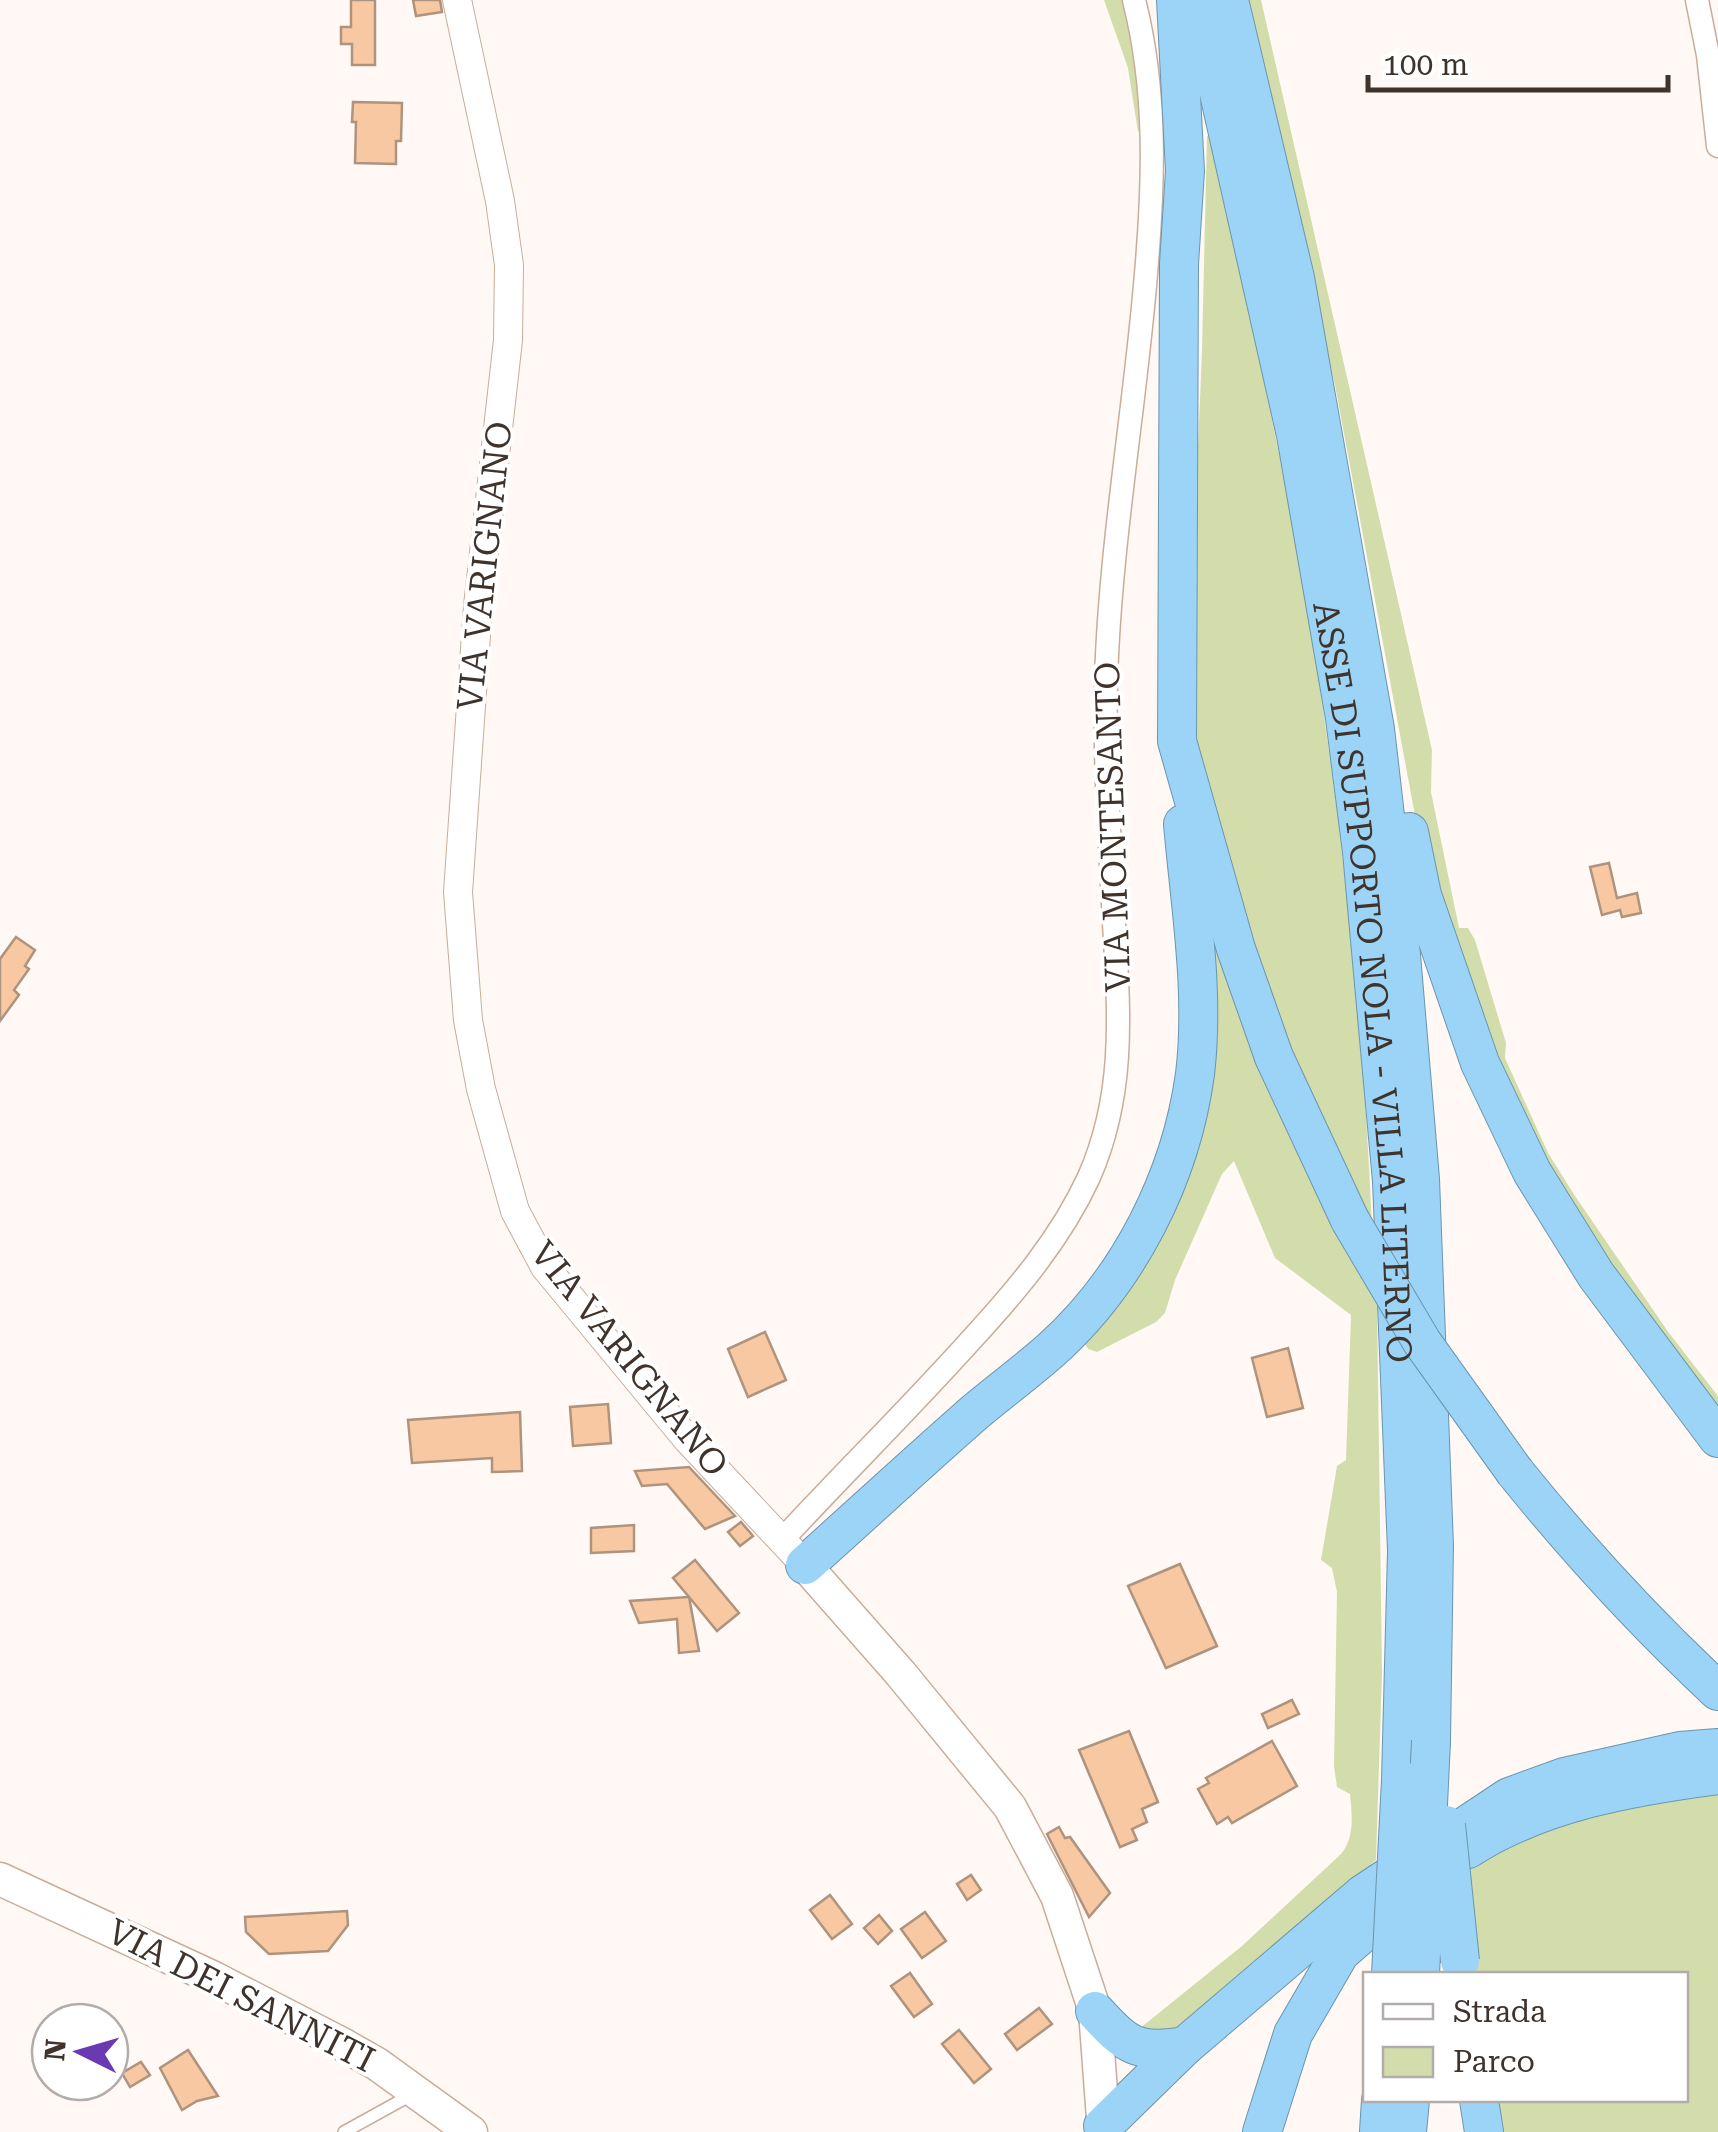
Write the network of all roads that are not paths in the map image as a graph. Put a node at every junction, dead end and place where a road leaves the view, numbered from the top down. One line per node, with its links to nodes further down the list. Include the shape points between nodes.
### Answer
1 (457, 0): 11 (street, VIA VARIGNANO, via 509,266 508,340 478,606 458,892 481,1089 515,1211 545,1267 687,1439)
2 (1134, 0): 11 (street, VIA MONTESANTO, via 1151,89 1152,197 1106,683 1120,1034 1106,1127 1088,1180 1034,1270)
3 (1176, 0): 8 (highway, via 1186,171 1179,264)
4 (1198, 0): 18 (highway, ASSE DI SUPPORTO NOLA - VILLA LITERNO, bridge, via 1296,435 1362,852 1394,1239 1407,1550)
5 (1229, 0): 9 (highway, ASSE DI SUPPORTO NOLA - VILLA LITERNO, via 1295,278)
6 (1697, 0): 7 (street)
7 (1718, 146)
8 (1176, 742): 11 (highway, via 1198,993 1195,1072 1181,1144 1155,1212 1102,1295 1053,1348); 12 (highway, bridge, via 1274,1057 1350,1220 1422,1342 1515,1472 1568,1538)
9 (1380, 772): 10 (highway, via 1408,826 1422,896 1480,1062 1532,1172 1596,1275); 13 (highway, ASSE DI SUPPORTO NOLA - VILLA LITERNO, via 1420,1179 1434,1546)
10 (1718, 1438)
11 (794, 1552): 20 (main road, VIA VARIGNANO, via 1010,1807 1056,1896)
12 (1718, 1691)
13 (1431, 1740): 17 (highway, bridge); 19 (highway, ASSE DI SUPPORTO NOLA - VILLA LITERNO, bridge)
14 (1718, 1748): 21 (highway, via 1564,1777 1508,1797 1363,1894)
15 (1718, 1775): 29 (highway, via 1648,1784 1527,1819 1436,1870 1340,1954 1293,2034)
16 (5, 1886): 22 (main road, VIA DEI SANNITI, via 214,1978 354,2050)
17 (1461, 1968)
18 (1391, 1972)
19 (1420, 1972)
20 (1094, 2011): 21 (highway, via 1133,2046); 26 (main road, VIA VARIGNANO)
21 (1185, 2046): 26 (highway)
22 (417, 2092): 27 (lane); 28 (main road, VIA DEI SANNITI)
23 (1381, 2102): 30 (highway)
24 (1410, 2102): 31 (highway)
25 (1480, 2102): 32 (highway)
26 (1104, 2129)
27 (344, 2132)
28 (471, 2132)
29 (1262, 2132)
30 (1378, 2132)
31 (1407, 2132)
32 (1484, 2132)

